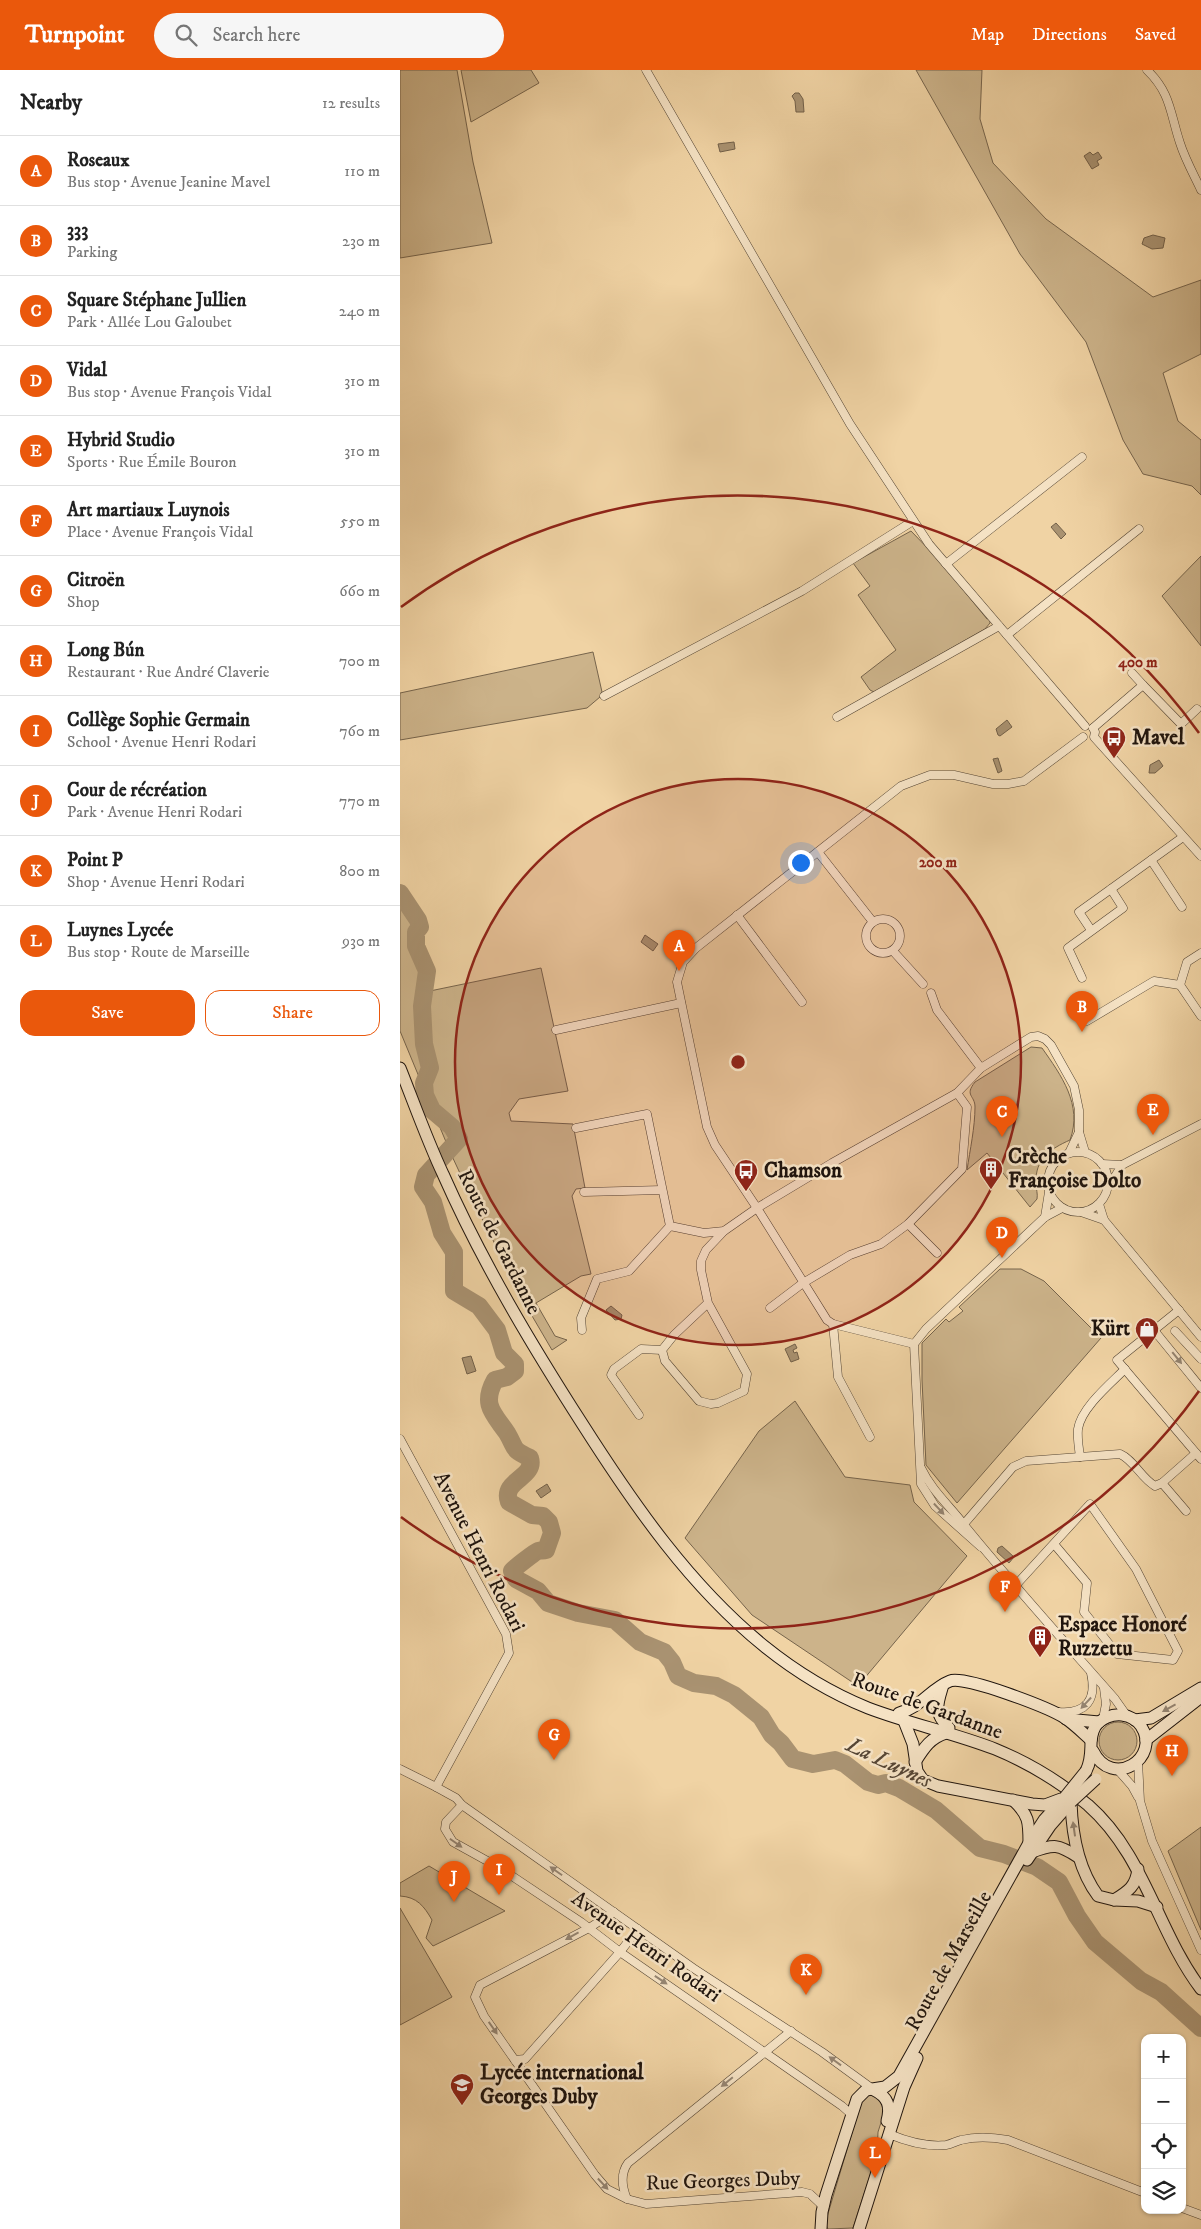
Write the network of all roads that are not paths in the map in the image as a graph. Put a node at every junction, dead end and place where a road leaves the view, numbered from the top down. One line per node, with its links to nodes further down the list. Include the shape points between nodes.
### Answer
1 (646, 70): 5 (street, via 850,424)
2 (1146, 70): 3 (street, via 1167,95 1180,146)
3 (1201, 190)
4 (1082, 458): 7 (street)
5 (914, 520): 7 (street); 12 (street, via 802,591)
6 (1139, 529): 9 (street)
7 (946, 564): 8 (street)
8 (998, 626): 9 (street); 14 (street)
9 (1007, 635): 15 (street)
10 (1132, 673): 11 (street)
11 (1143, 685): 13 (street, via 1181,724); 15 (street)
12 (604, 696)
13 (1197, 709)
14 (837, 717)
15 (1089, 727): 16 (street, via 1095,732); 17 (street, via 1081,732)
16 (1094, 736): 17 (street, via 1088,740); 18 (street)
17 (1083, 737): 19 (street, via 1024,781 992,784 930,775 901,786)
18 (1183, 837): 20 (street); 21 (street)
19 (818, 852): 24 (street); 25 (street)
20 (1201, 856)
21 (1151, 860): 22 (street); 23 (street)
22 (1111, 889): 26 (street, via 1122,908); 26 (street, via 1079,912)
23 (1182, 907)
24 (737, 915): 33 (street); 34 (street, via 683,962 677,982)
25 (873, 922): 27 (street, via 887,919 898,926 900,940); 27 (street, via 866,935 869,947 880,954)
26 (1091, 930): 29 (street, via 1068,948)
27 (893, 950): 30 (street)
28 (1201, 953): 31 (street, via 1186,962)
29 (1082, 978)
30 (923, 984)
31 (1180, 985): 35 (street); 36 (street, via 1154,981)
32 (931, 993): 39 (street, via 936,1010)
33 (802, 1002)
34 (681, 1003): 37 (street); 53 (street, via 707,1127 715,1145)
35 (1201, 1016)
36 (1087, 1021)
37 (556, 1030)
38 (400, 1068): 94 (main road, Route de Gardanne, via 443,1175 506,1299 582,1424 646,1511 709,1586 742,1620 787,1657 824,1681)
39 (981, 1068): 40 (street); 43 (street, via 1031,1037 1045,1039 1074,1086)
40 (957, 1092): 53 (street); 58 (street, via 967,1107 962,1169)
41 (1201, 1124): 47 (street)
42 (576, 1128): 49 (street, via 647,1114)
43 (1079, 1132): 44 (street); 45 (street)
44 (1085, 1152): 45 (street); 46 (street)
45 (1069, 1153): 50 (street, via 1056,1161 1050,1170)
46 (1102, 1164): 47 (street); 48 (street)
47 (1122, 1165): 48 (street)
48 (1108, 1187): 52 (street)
49 (662, 1190): 51 (street); 59 (street)
50 (1049, 1191): 54 (street); 56 (street)
51 (584, 1192)
52 (1099, 1204): 55 (street); 57 (street)
53 (757, 1208): 60 (street); 62 (street)
54 (1062, 1208): 55 (street); 56 (street)
55 (1081, 1212): 57 (street)
56 (1045, 1217): 71 (street)
57 (1104, 1220): 65 (street)
58 (908, 1224): 61 (street); 62 (street, via 881,1244 850,1255)
59 (670, 1226): 60 (street, via 704,1233); 68 (street, via 629,1271 597,1279 581,1318)
60 (724, 1231): 63 (street, via 706,1250 701,1261)
61 (937, 1253)
62 (803, 1282): 64 (street); 66 (street, via 820,1312)
63 (708, 1303): 72 (street); 72 (street, via 746,1374 744,1391 718,1403 698,1401 665,1361)
64 (770, 1308)
65 (1178, 1310): 67 (street); 70 (street)
66 (833, 1324): 71 (street); 77 (street, via 838,1378)
67 (1153, 1329): 74 (street, via 1117,1360); 75 (street, one-way to 75)
68 (582, 1330)
69 (1175, 1331): 73 (street)
70 (1201, 1337)
71 (914, 1344): 81 (street)
72 (662, 1350): 76 (street, via 641,1349 614,1369 611,1375)
73 (1201, 1359)
74 (1125, 1369): 79 (street); 80 (street, via 1082,1418 1078,1428)
75 (1201, 1388)
76 (639, 1415)
77 (870, 1437)
78 (400, 1439): 105 (street, Avenue Henri Rodari, via 506,1634 509,1653)
79 (1199, 1456): 82 (street)
80 (1080, 1457): 82 (street, via 1120,1454 1126,1456 1148,1482 1155,1486); 84 (street, via 1026,1461 1014,1467)
81 (920, 1467): 84 (street, via 941,1499); 86 (street, one-way to 86, via 921,1484 930,1499)
82 (1162, 1483): 83 (street)
83 (1186, 1511)
84 (964, 1524): 86 (street)
85 (1054, 1544): 85 (street, via 1090,1504 1136,1569 1178,1651 1173,1660 1117,1654 1084,1612 1087,1583); 87 (street)
86 (981, 1547): 87 (street)
87 (1015, 1586): 88 (street)
88 (1091, 1672): 89 (street); 93 (street, one-way to 93, via 1094,1686 1089,1702 1071,1713)
89 (1102, 1684): 95 (street); 97 (street, via 1106,1694)
90 (943, 1685): 93 (main road, via 952,1680 963,1680); 94 (main road); 98 (main road, via 937,1708)
91 (1201, 1688): 95 (main road, one-way to 95, via 1151,1718)
92 (1201, 1697): 99 (main road)
93 (1054, 1712): 96 (main road)
94 (901, 1717): 98 (main road, Route de Gardanne); 102 (main road, via 912,1739)
95 (1131, 1718): 97 (main road, via 1119,1714); 99 (main road)
96 (1066, 1719): 97 (main road); 100 (main road)
97 (1101, 1720): 100 (main road, via 1095,1727)
98 (947, 1731): 102 (main road, via 926,1745); 112 (main road, Route de Gardanne, via 1034,1767 1057,1781 1091,1807); 121 (main road, Route de Gardanne, via 998,1744 1036,1762 1061,1776 1094,1803 1121,1832 1144,1866 1189,1962)
99 (1146, 1740): 101 (main road)
100 (1092, 1746): 104 (main road, via 1100,1762); 107 (main road, bridge, via 1091,1762)
101 (1138, 1761): 104 (main road, via 1125,1769); 108 (street)
102 (915, 1762): 106 (main road, via 923,1780 938,1786)
103 (400, 1769): 105 (street, Avenue Henri Rodari)
104 (1114, 1769): 107 (main road, bridge); 108 (street, via 1132,1786)
105 (436, 1786): 109 (street, Avenue Henri Rodari)
106 (1013, 1800): 107 (main road, via 1045,1805); 110 (main road, via 1025,1811 1029,1824)
107 (1068, 1800): 110 (main road, Route de Marseille, via 1044,1820); 111 (main road, one-way to 107)
108 (1140, 1801): 119 (street, via 1152,1841)
109 (462, 1805): 116 (street, Avenue Henri Rodari, one-way to 109); 117 (street, Avenue Henri Rodari, one-way to 117, via 446,1822 445,1829 453,1842 500,1868)
110 (1029, 1848): 111 (main road, via 1062,1846); 113 (main road, Route de Marseille)
111 (1078, 1856): 114 (main road, via 1087,1881 1098,1896)
112 (1138, 1869): 114 (main road, via 1137,1880 1131,1890); 115 (main road, Route de Gardanne)
113 (1013, 1878): 126 (main road, Route de Marseille, via 899,2076 890,2085); 128 (main road, Route de Marseille, via 918,2055)
114 (1114, 1900): 115 (main road, via 1138,1901)
115 (1157, 1907): 122 (main road, Route de Gardanne, via 1184,1963)
116 (614, 1912): 117 (street); 118 (street, Avenue Henri Rodari)
117 (589, 1928): 120 (street, Avenue Henri Rodari); 125 (street, one-way to 125, via 480,1985 475,1997 479,2007)
118 (638, 1929): 120 (street); 123 (street, Avenue Henri Rodari)
119 (1201, 1950)
120 (620, 1952): 124 (street, Avenue Henri Rodari, one-way to 124); 125 (street, via 525,2059)
121 (1201, 1979)
122 (1201, 1989)
123 (791, 2031): 124 (street, Rue Georges Duby); 126 (street, Avenue Henri Rodari, one-way to 123)
124 (765, 2051): 127 (street, Avenue Henri Rodari); 131 (street, Rue Georges Duby, one-way to 131, via 628,2164 622,2180)
125 (515, 2060): 131 (street, one-way to 131, via 595,2175 607,2189)
126 (874, 2090): 127 (main road, Route de Marseille, via 861,2093); 129 (main road, Route de Marseille, via 883,2094 890,2107 883,2135)
127 (851, 2114): 132 (main road, Route de Marseille)
128 (889, 2134): 129 (main road, Route de Marseille); 130 (street, via 933,2145 976,2138 1008,2140)
129 (884, 2151): 136 (main road, Route de Marseille)
130 (1141, 2191)
131 (627, 2199): 132 (street, Rue Georges Duby, via 646,2204 802,2192 810,2194)
132 (824, 2207): 135 (main road, Route de Marseille)
133 (1186, 2209): 134 (street)
134 (1201, 2215)
135 (821, 2229)
136 (859, 2229)

